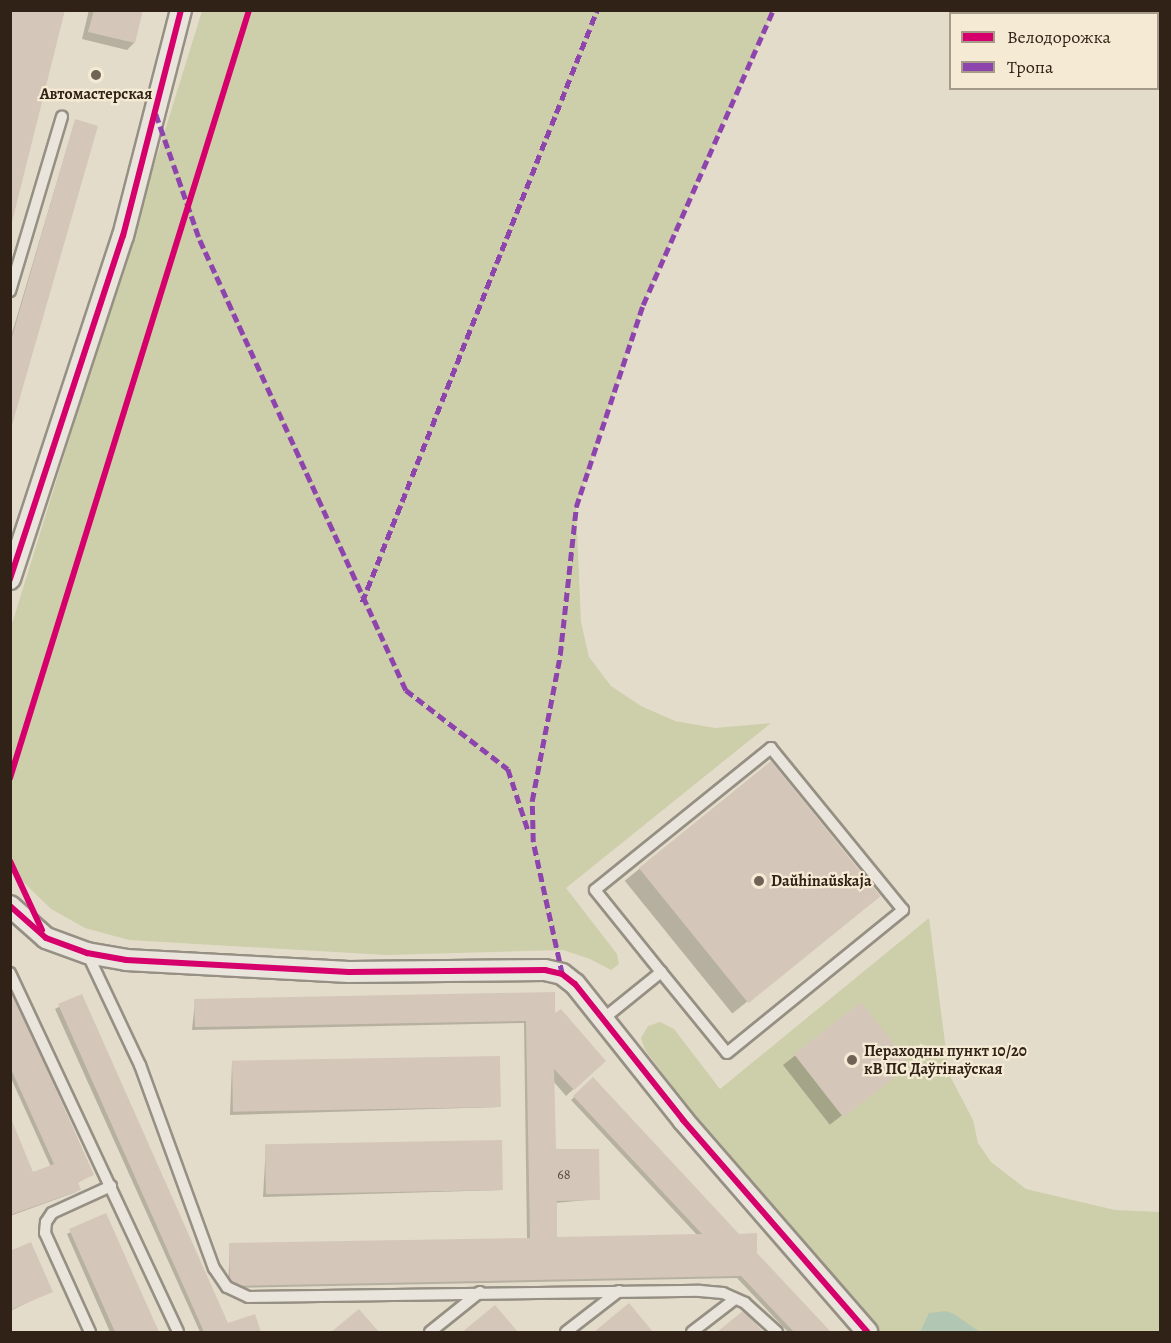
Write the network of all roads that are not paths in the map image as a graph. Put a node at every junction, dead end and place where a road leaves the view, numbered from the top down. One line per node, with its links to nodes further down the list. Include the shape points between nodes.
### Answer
1 (182, 10): 4 (street, via 123,236)
2 (62, 117): 3 (lane)
3 (10, 291)
4 (10, 579)
5 (10, 906): 6 (street, via 46,938)
6 (87, 953): 9 (street, via 135,960 349,972 545,970 562,974 575,984); 12 (lane, via 140,1065 214,1268 227,1287 248,1297)
7 (661, 972): 7 (lane, via 727,1053 903,910 771,748 595,890); 9 (lane)
8 (10, 973): 10 (lane)
9 (603, 1019): 20 (street, via 749,1199)
10 (111, 1186): 14 (lane, via 52,1213 46,1222 45,1233); 15 (lane)
11 (619, 1291): 12 (lane); 13 (lane, via 700,1291); 17 (lane)
12 (480, 1292): 16 (lane)
13 (735, 1299): 18 (lane); 19 (lane, via 761,1315)
14 (90, 1332)
15 (178, 1332)
16 (430, 1332)
17 (566, 1332)
18 (692, 1332)
19 (777, 1332)
20 (867, 1332)

